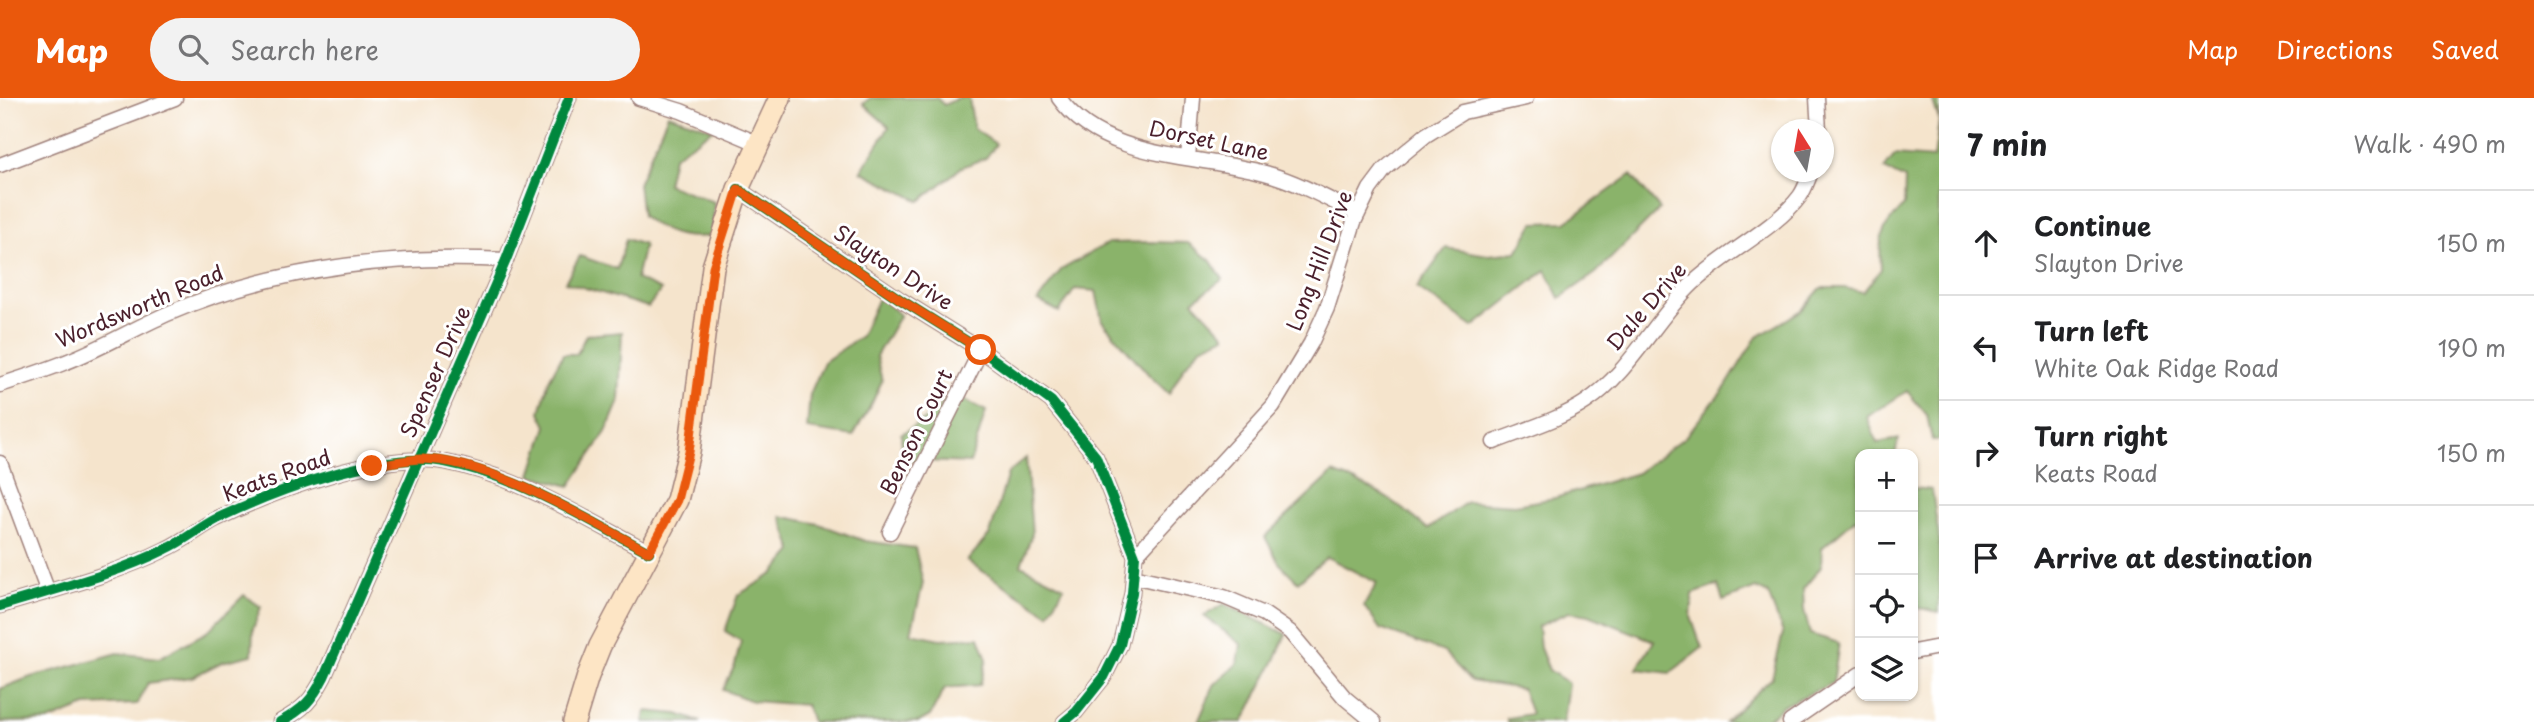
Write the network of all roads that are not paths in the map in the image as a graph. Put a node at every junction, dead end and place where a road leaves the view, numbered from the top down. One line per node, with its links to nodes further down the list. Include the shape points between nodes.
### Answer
1 (175, 98): 12 (street)
2 (569, 98): 16 (street, Spenser Drive)
3 (639, 98): 10 (street)
4 (780, 98): 10 (street)
5 (1059, 98): 11 (street, Dorset Lane, via 1070,113 1108,136 1139,149)
6 (1193, 98): 11 (street)
7 (1526, 98): 15 (street, Long Hill Drive, via 1463,112 1444,122 1385,169)
8 (1817, 98): 9 (street)
9 (1818, 119)
10 (757, 143): 14 (street)
11 (1188, 158): 15 (street, Dorset Lane, via 1265,173)
12 (0, 165)
13 (1807, 182): 19 (street, Dale Drive, via 1792,204 1690,286 1625,366 1586,402)
14 (738, 189): 17 (street, Slayton Drive); 23 (street, via 713,267 689,452 677,500)
15 (1358, 214): 24 (street, Long Hill Drive, via 1327,308 1273,405)
16 (506, 260): 18 (street, Wordsworth Road, via 389,260 314,270 240,288); 20 (street, Spenser Drive)
17 (981, 350): 22 (street, Benson Court); 24 (street, Slayton Drive, via 1051,401 1096,457)
18 (0, 385)
19 (1494, 442)
20 (419, 459): 23 (street, Keats Road, via 476,470 525,488); 26 (street, Keats Road, via 318,478 275,493 214,520 166,549); 31 (street, Spenser Drive, via 313,698)
21 (0, 463): 26 (street)
22 (890, 532)
23 (649, 552): 32 (street, via 600,646)
24 (1135, 555): 25 (street)
25 (1133, 576): 33 (street, via 1120,645 1104,677); 34 (street, via 1224,597 1264,614 1290,632 1345,698)
26 (48, 592): 27 (street, Keats Road)
27 (0, 606)
28 (1939, 647): 29 (street)
29 (1918, 651)
30 (1855, 677): 35 (street)
31 (280, 722)
32 (574, 722)
33 (1064, 722)
34 (1374, 722)
35 (1790, 722)

